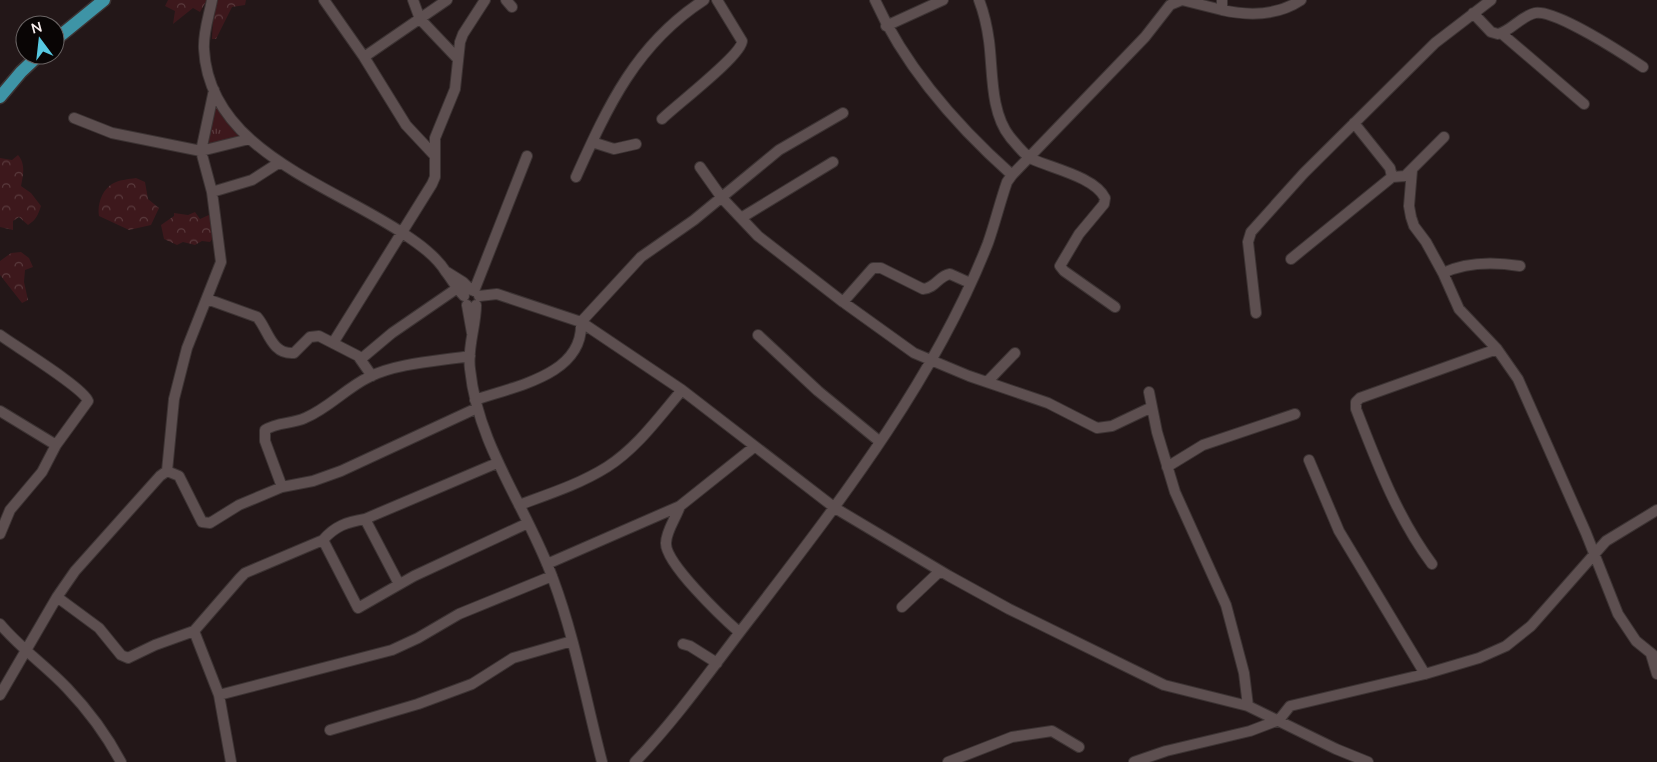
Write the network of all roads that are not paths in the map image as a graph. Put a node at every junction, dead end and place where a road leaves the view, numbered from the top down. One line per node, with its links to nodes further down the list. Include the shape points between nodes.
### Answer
1 (212, 0): 24 (street, via 204,46 205,64)
2 (324, 0): 20 (street)
3 (412, 0): 16 (street)
4 (447, 0): 16 (street)
5 (485, 0): 21 (street, via 463,34)
6 (704, 0): 33 (street, via 671,24 647,50 608,106)
7 (717, 0): 29 (street, via 742,41 741,48)
8 (874, 0): 17 (street)
9 (943, 0): 17 (street)
10 (979, 0): 38 (street, via 985,16 997,107 1009,136)
11 (1301, 0): 14 (street, via 1268,14)
12 (1491, 0): 15 (street)
13 (98, 1): 18 (main road)
14 (1222, 5): 38 (street, via 1182,0 1170,5 1145,37)
15 (1473, 13): 19 (street, via 1491,32); 30 (street, via 1435,43)
16 (420, 19): 20 (street); 21 (street)
17 (886, 26): 43 (street, via 942,104)
18 (65, 31)
19 (1501, 33): 23 (street, via 1540,13 1589,34); 26 (street)
20 (364, 56): 36 (street, via 406,125)
21 (458, 59): 36 (street, via 455,89 435,138)
22 (28, 65): 25 (main road)
23 (1643, 67)
24 (214, 90): 32 (street, via 227,114); 35 (street)
25 (0, 97)
26 (1584, 104)
27 (844, 113): 47 (street, via 779,150)
28 (74, 118): 35 (street, via 112,133)
29 (662, 119)
30 (1354, 123): 45 (street, via 1390,168); 60 (street, via 1304,173 1249,237)
31 (1444, 137): 42 (street)
32 (249, 140): 35 (street); 39 (street)
33 (592, 142): 34 (street, via 614,149); 44 (street)
34 (636, 144)
35 (201, 151): 46 (street)
36 (435, 156): 49 (street, via 432,184)
37 (527, 156): 56 (street)
38 (1030, 158): 43 (street); 59 (street, via 1076,176 1103,194 1104,204 1079,234 1060,266)
39 (280, 162): 46 (street, via 252,180); 49 (street)
40 (833, 162): 48 (street)
41 (700, 167): 47 (street)
42 (1412, 170): 45 (street, via 1405,176); 53 (street, via 1410,217)
43 (1012, 175): 54 (street)
44 (576, 177)
45 (1392, 177): 50 (street)
46 (212, 192): 57 (street, via 221,262)
47 (722, 198): 48 (street); 61 (street, via 641,258)
48 (741, 218): 58 (street, via 781,256)
49 (402, 232): 52 (street); 64 (street)
50 (1291, 260)
51 (1520, 266): 53 (street, via 1483,264)
52 (446, 272): 55 (street); 56 (street, via 463,282)
53 (1443, 273): 65 (street, via 1459,309)
54 (970, 283): 58 (street, via 946,274 934,286 923,289 881,268 874,268); 69 (street)
55 (456, 289): 56 (street); 68 (street)
56 (472, 297): 61 (street, via 497,294); 67 (street)
57 (207, 299): 64 (street, via 257,317 273,345 288,353 294,353 310,337 319,336); 84 (street, via 187,348 174,398)
58 (843, 302): 69 (street, via 905,348)
59 (1115, 307)
60 (1256, 313)
61 (581, 322): 72 (street); 74 (street, via 581,338 562,366)
62 (0, 335): 79 (street, via 86,396 88,401 83,410)
63 (758, 335): 78 (street, via 818,391)
64 (333, 343): 68 (street)
65 (1497, 349): 94 (street, via 1518,379); 96 (street, via 1356,402 1390,495)
66 (1015, 353): 71 (street)
67 (470, 356): 70 (street); 74 (street)
68 (361, 359): 70 (street)
69 (931, 360): 71 (street); 78 (street)
70 (372, 376): 85 (street, via 317,412 265,430 265,441)
71 (987, 382): 75 (street, via 1048,404 1097,428 1112,426)
72 (682, 390): 80 (street); 86 (street, via 638,441 608,466)
73 (1148, 392): 75 (street)
74 (476, 404): 82 (street); 85 (street, via 341,471)
75 (1152, 407): 83 (street)
76 (0, 412): 79 (street)
77 (1295, 414): 83 (street, via 1203,445)
78 (879, 441): 88 (street)
79 (56, 445): 92 (street, via 42,472 10,510)
80 (754, 447): 87 (street); 88 (street)
81 (1309, 460): 110 (street, via 1339,531)
82 (497, 463): 86 (street); 90 (street)
83 (1167, 468): 114 (street, via 1226,605 1244,673)
84 (167, 471): 85 (street, via 179,476 202,522 206,524 239,505); 100 (street, via 75,571)
85 (282, 487)
86 (519, 505): 91 (street)
87 (680, 506): 95 (street); 104 (street, via 667,536 668,551 707,602)
88 (834, 508): 97 (street); 104 (street)
89 (1657, 510): 94 (street, via 1621,530)
90 (365, 519): 93 (street, via 345,522); 99 (street)
91 (528, 523): 95 (street); 99 (street)
92 (0, 534)
93 (323, 540): 99 (street, via 358,608); 103 (street, via 246,573)
94 (1594, 554): 108 (street, via 1618,614 1636,641); 110 (street, via 1530,626 1506,646 1479,658)
95 (547, 564): 98 (street)
96 (1432, 564)
97 (940, 571): 101 (street); 114 (street, via 1017,613 1164,685)
98 (552, 576): 105 (street); 113 (street, via 459,614 392,650)
99 (399, 584)
100 (57, 597): 103 (street, via 99,628 121,655 128,658); 107 (street)
101 (902, 607)
102 (0, 624): 107 (street)
103 (194, 631): 113 (street)
104 (739, 632): 109 (street)
105 (572, 641): 116 (street, via 514,658 472,684 418,704); 120 (street)
106 (682, 644): 109 (street)
107 (26, 652): 112 (street); 118 (street, via 66,687 106,735)
108 (1654, 656): 111 (street)
109 (717, 663): 121 (street)
110 (1424, 674): 115 (street, via 1290,706)
111 (1657, 674)
112 (0, 695)
113 (219, 695): 119 (street)
114 (1248, 706): 115 (street)
115 (1279, 720): 123 (street); 124 (street)
116 (330, 730)
117 (1079, 747): 122 (street, via 1052,732 1041,733 1012,737)
118 (121, 762)
119 (231, 762)
120 (602, 762)
121 (635, 762)
122 (948, 762)
123 (1134, 762)
124 (1368, 762)

